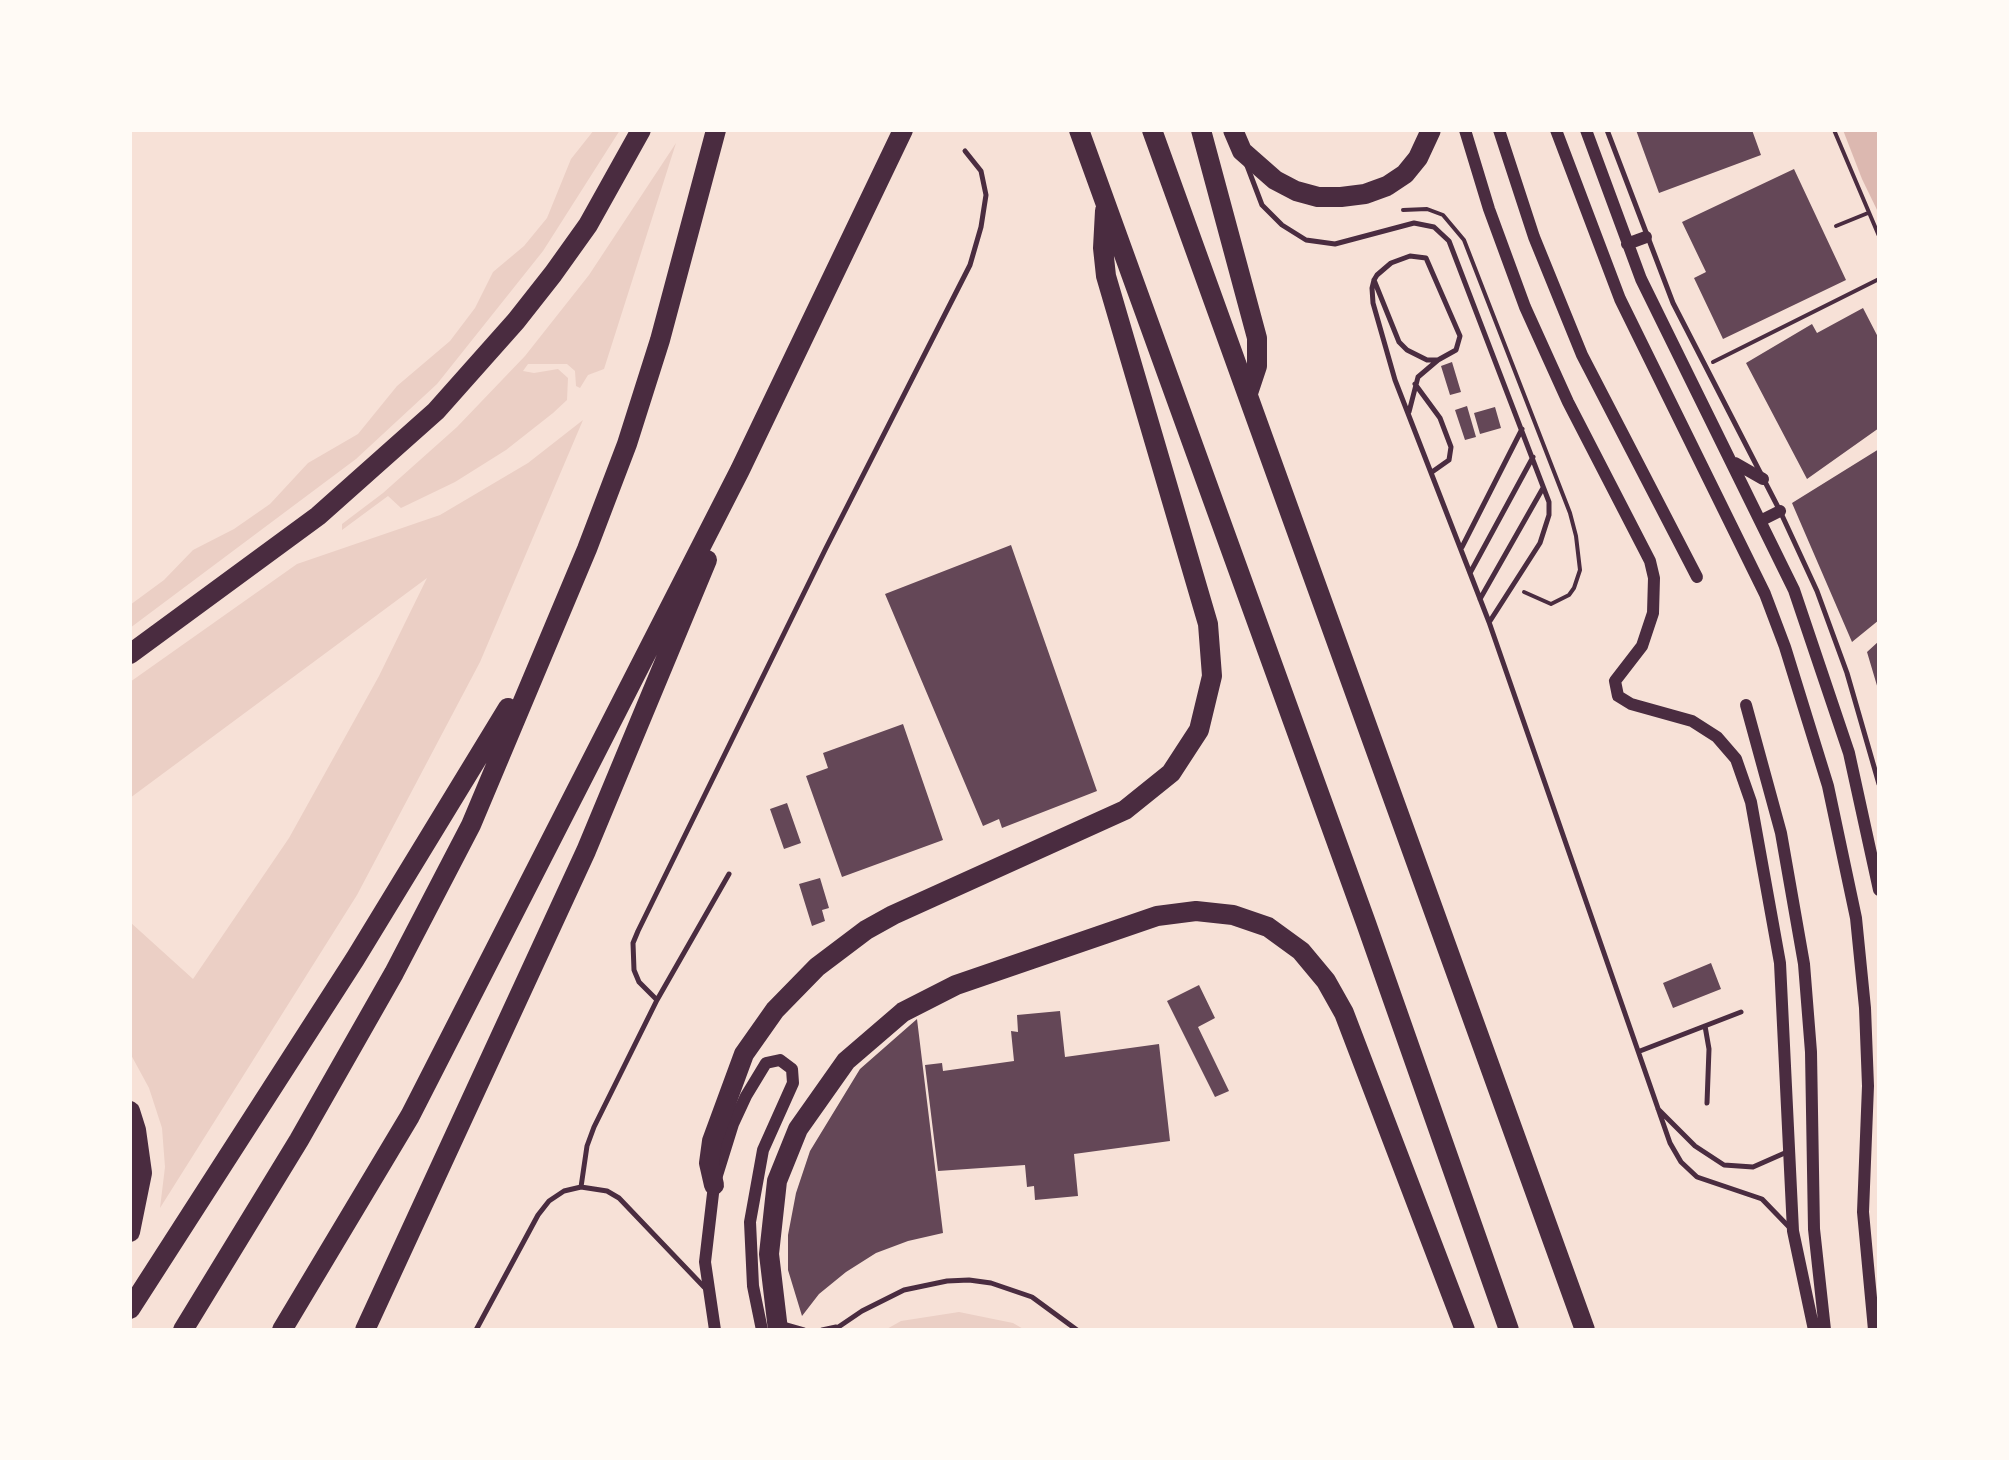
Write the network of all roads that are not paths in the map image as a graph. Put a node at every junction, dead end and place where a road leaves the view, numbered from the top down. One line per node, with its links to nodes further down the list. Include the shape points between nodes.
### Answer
1 (642, 130): 39 (highway, via 553,274 436,411 318,516)
2 (716, 130): 38 (highway, via 627,444)
3 (904, 130): 27 (highway)
4 (1080, 130): 16 (highway)
5 (1152, 130): 22 (highway)
6 (1201, 130): 22 (highway, via 1257,338 1258,366)
7 (1234, 130): 15 (highway)
8 (1431, 130): 15 (highway, via 1405,174 1388,186 1342,198 1296,191)
9 (1465, 130): 51 (street, via 1532,324 1650,560 1654,613 1642,646 1616,681 1618,696 1706,728 1742,772 1775,925)
10 (1499, 130): 35 (street, via 1564,314)
11 (1556, 130): 73 (street, via 1620,299 1765,594 1816,742 1856,918 1868,1047 1864,1228)
12 (1586, 130): 18 (street)
13 (1607, 130): 17 (lane)
14 (965, 151): 44 (lane, via 986,195 970,265 638,931 634,970)
15 (1242, 151): 24 (lane, via 1262,205 1306,240 1334,244 1414,223 1442,233)
16 (1106, 204): 52 (highway, via 1106,276 1208,624 1212,676 1199,730 1171,773 1125,810 893,915 817,967 744,1054 712,1141); 69 (highway)
17 (1646, 237): 18 (street); 29 (lane)
18 (1627, 244): 26 (street)
19 (1374, 280): 20 (lane, via 1399,342 1416,356); 20 (lane, via 1410,256 1430,262 1461,341); 23 (lane, via 1374,314)
20 (1438, 360): 21 (lane)
21 (1415, 384): 23 (lane); 28 (lane, via 1440,418 1451,448 1449,460)
22 (1248, 393): 70 (highway)
23 (1409, 415): 28 (lane)
24 (1522, 429): 25 (lane); 33 (lane)
25 (1533, 457): 30 (lane); 34 (lane)
26 (1733, 462): 29 (street); 32 (street)
27 (740, 470): 61 (highway, via 410,1116); 62 (highway, via 627,757)
28 (1432, 472): 33 (lane)
29 (1763, 479): 31 (lane)
30 (1544, 486): 36 (lane); 37 (lane, via 1546,530)
31 (1780, 511): 32 (street); 41 (lane, via 1833,632)
32 (1762, 520): 43 (street, via 1833,698)
33 (1462, 548): 34 (lane)
34 (1470, 573): 36 (lane)
35 (1696, 577)
36 (1480, 599): 37 (lane)
37 (1489, 622): 47 (lane)
38 (544, 651): 57 (highway); 60 (highway, via 436,897)
39 (130, 654)
40 (1746, 705): 72 (street, via 1781,833 1804,964 1814,1229)
41 (1879, 784)
42 (728, 874): 44 (lane)
43 (1879, 890)
44 (658, 1000): 53 (lane, via 594,1127)
45 (1741, 1012): 46 (lane)
46 (1705, 1026): 47 (lane); 48 (lane)
47 (1640, 1050): 49 (lane)
48 (1707, 1103)
49 (1656, 1106): 51 (lane, via 1694,1146 1724,1165 1753,1167); 55 (lane, via 1688,1170 1762,1199)
50 (130, 1111): 54 (highway, via 142,1173)
51 (1789, 1151): 55 (street)
52 (714, 1185): 56 (street); 58 (street, via 732,1124 762,1068 773,1060 787,1063 793,1083 764,1150 750,1222 752,1286)
53 (581, 1187): 56 (lane, via 619,1198); 63 (lane, via 564,1191 538,1214)
54 (130, 1232)
55 (1793, 1232): 71 (street)
56 (706, 1289): 64 (street)
57 (130, 1308)
58 (772, 1327): 65 (lane); 68 (highway, via 769,1254 777,1181 812,1105 866,1042 903,1012 956,985 1158,916 1196,911 1233,914 1268,927 1326,982 1350,1028)
59 (836, 1328): 66 (lane); 67 (lane, via 904,1290 969,1280 1032,1297)
60 (183, 1330)
61 (282, 1330)
62 (364, 1330)
63 (476, 1330)
64 (714, 1330)
65 (804, 1330)
66 (822, 1330)
67 (1078, 1330)
68 (1465, 1330)
69 (1509, 1330)
70 (1585, 1330)
71 (1814, 1330)
72 (1825, 1330)
73 (1874, 1330)

